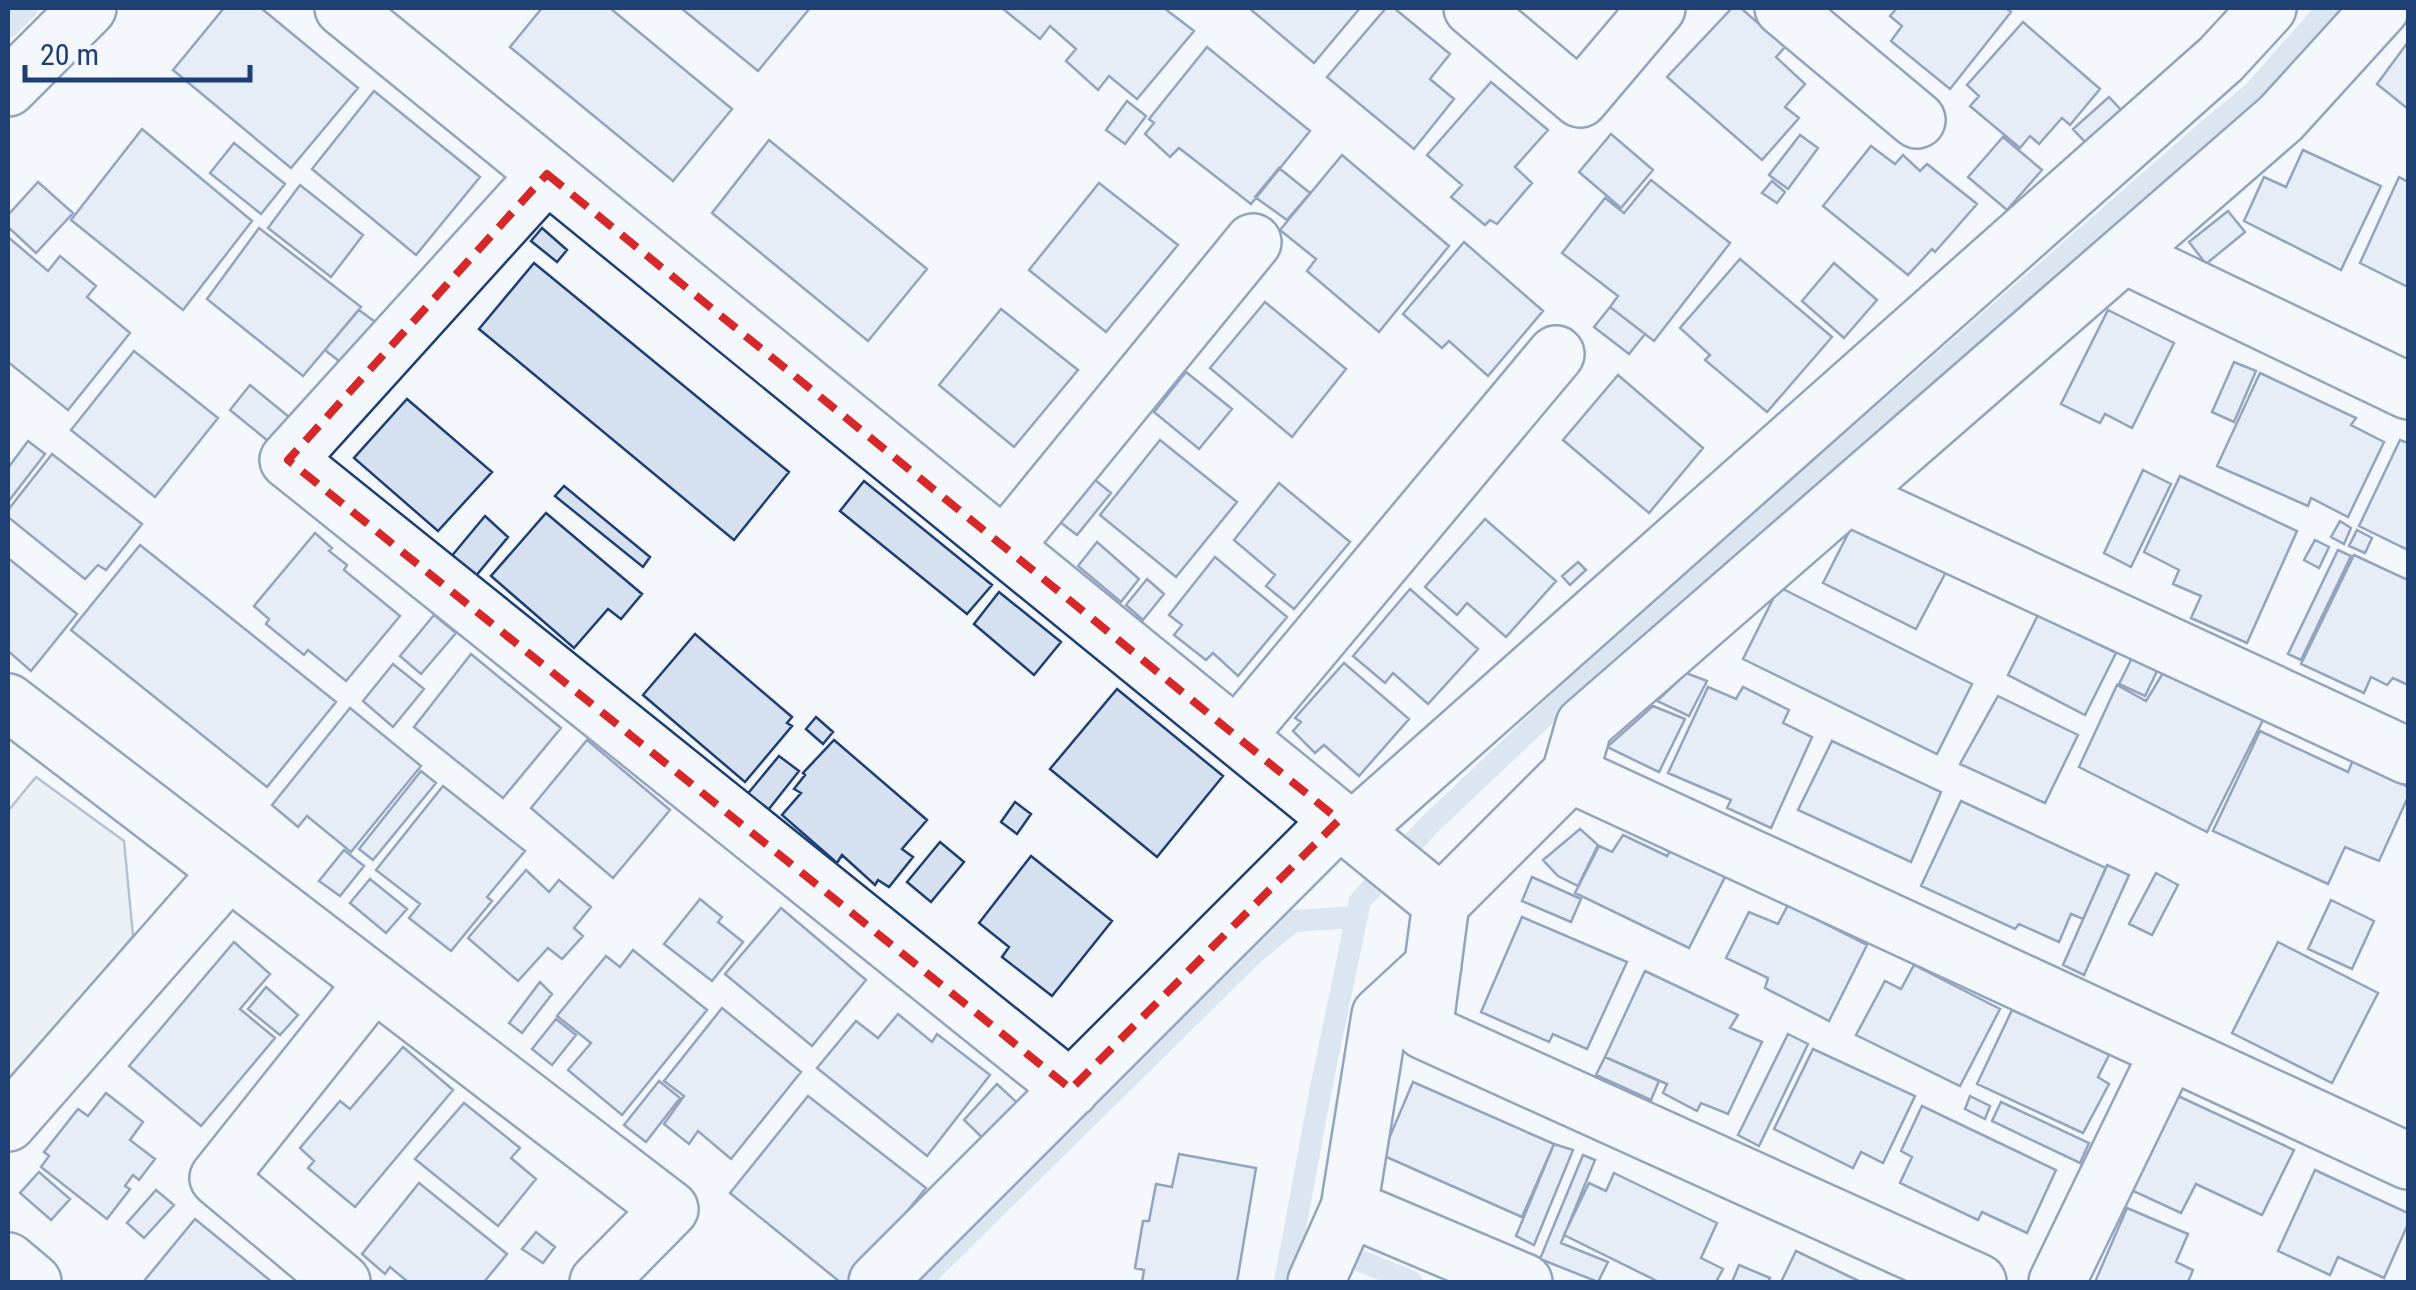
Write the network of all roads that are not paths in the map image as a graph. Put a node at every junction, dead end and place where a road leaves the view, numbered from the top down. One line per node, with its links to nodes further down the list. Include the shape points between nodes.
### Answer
1 (88, 8): 8 (street)
2 (343, 8): 10 (street)
3 (1472, 8): 4 (street, via 1580,99)
4 (1657, 8)
5 (1784, 8): 9 (street)
6 (2268, 8): 21 (street, via 2221,59)
7 (2381, 8): 12 (street, via 2281,118)
8 (8, 88)
9 (1916, 120)
10 (547, 174): 16 (street); 27 (street, via 288,460)
11 (1253, 242): 16 (street)
12 (2124, 255): 14 (street); 15 (street)
13 (1556, 354): 18 (street)
14 (2408, 391)
15 (1847, 496): 19 (street); 20 (street, via 1584,724)
16 (1004, 547): 18 (street)
17 (8, 702): 22 (street)
18 (1237, 736): 21 (street)
19 (2408, 756)
20 (1570, 774): 23 (street); 26 (street)
21 (1353, 831): 23 (street); 27 (street)
22 (229, 872): 25 (street); 28 (street)
23 (1430, 893): 24 (street)
24 (1433, 966): 30 (street, via 1380,1016); 37 (street, via 1424,1031)
25 (374, 982): 33 (street, via 218,1178); 34 (street, via 670,1209)
26 (2170, 1051): 29 (street); 38 (street)
27 (1071, 1089): 35 (street)
28 (8, 1122)
29 (2408, 1161)
30 (1332, 1247): 36 (street)
31 (8, 1262): 32 (street)
32 (34, 1282)
33 (342, 1282)
34 (598, 1282)
35 (877, 1282)
36 (1524, 1282)
37 (1978, 1282)
38 (2057, 1282)

